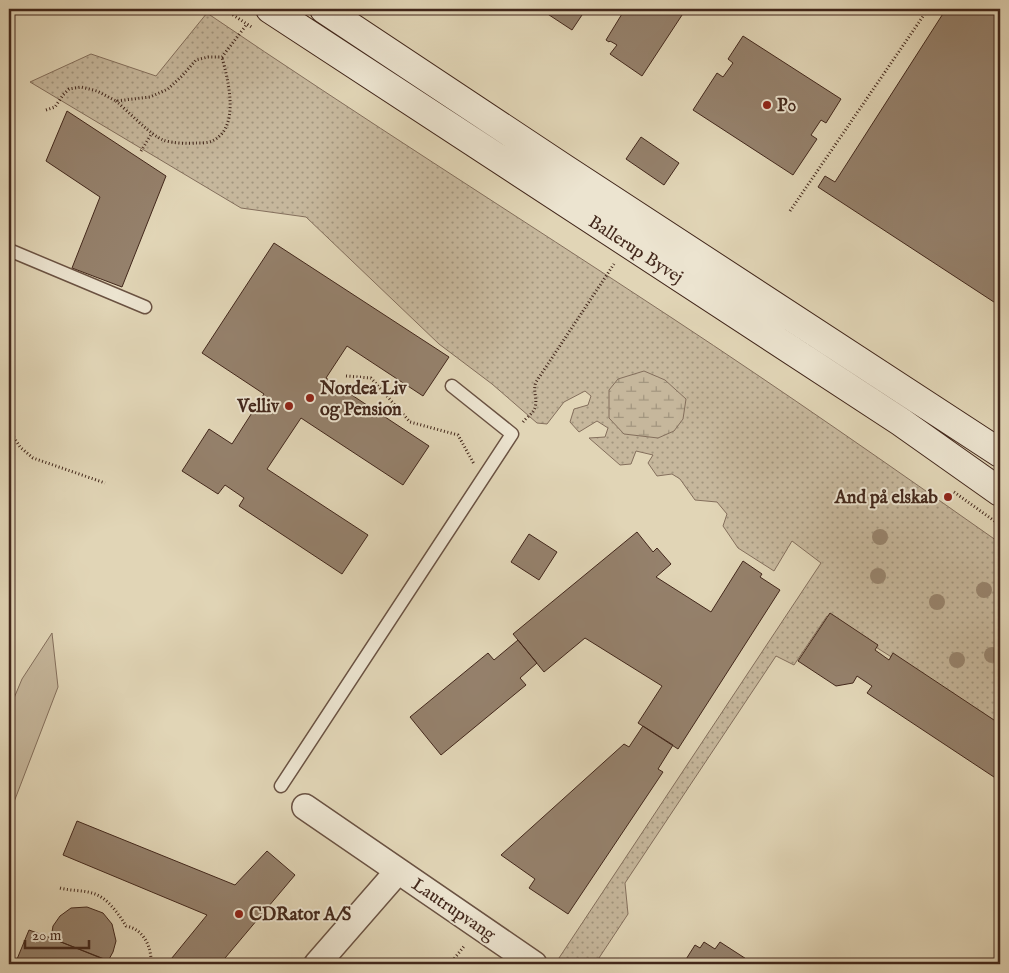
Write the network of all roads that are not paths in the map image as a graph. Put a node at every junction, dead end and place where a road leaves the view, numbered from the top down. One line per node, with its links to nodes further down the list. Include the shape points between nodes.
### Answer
1 (270, 9): 7 (main road, Ballerup Byvej, via 901,422)
2 (324, 9): 6 (main road, Ballerup Byvej)
3 (9, 250): 4 (lane)
4 (145, 307)
5 (452, 386): 8 (lane, via 512,434)
6 (1000, 453)
7 (1000, 492)
8 (281, 786)
9 (305, 807): 10 (street, Lautrupvang)
10 (398, 871): 11 (street, Lautrupvang); 12 (street, Lautrupvang)
11 (317, 964)
12 (534, 964)

